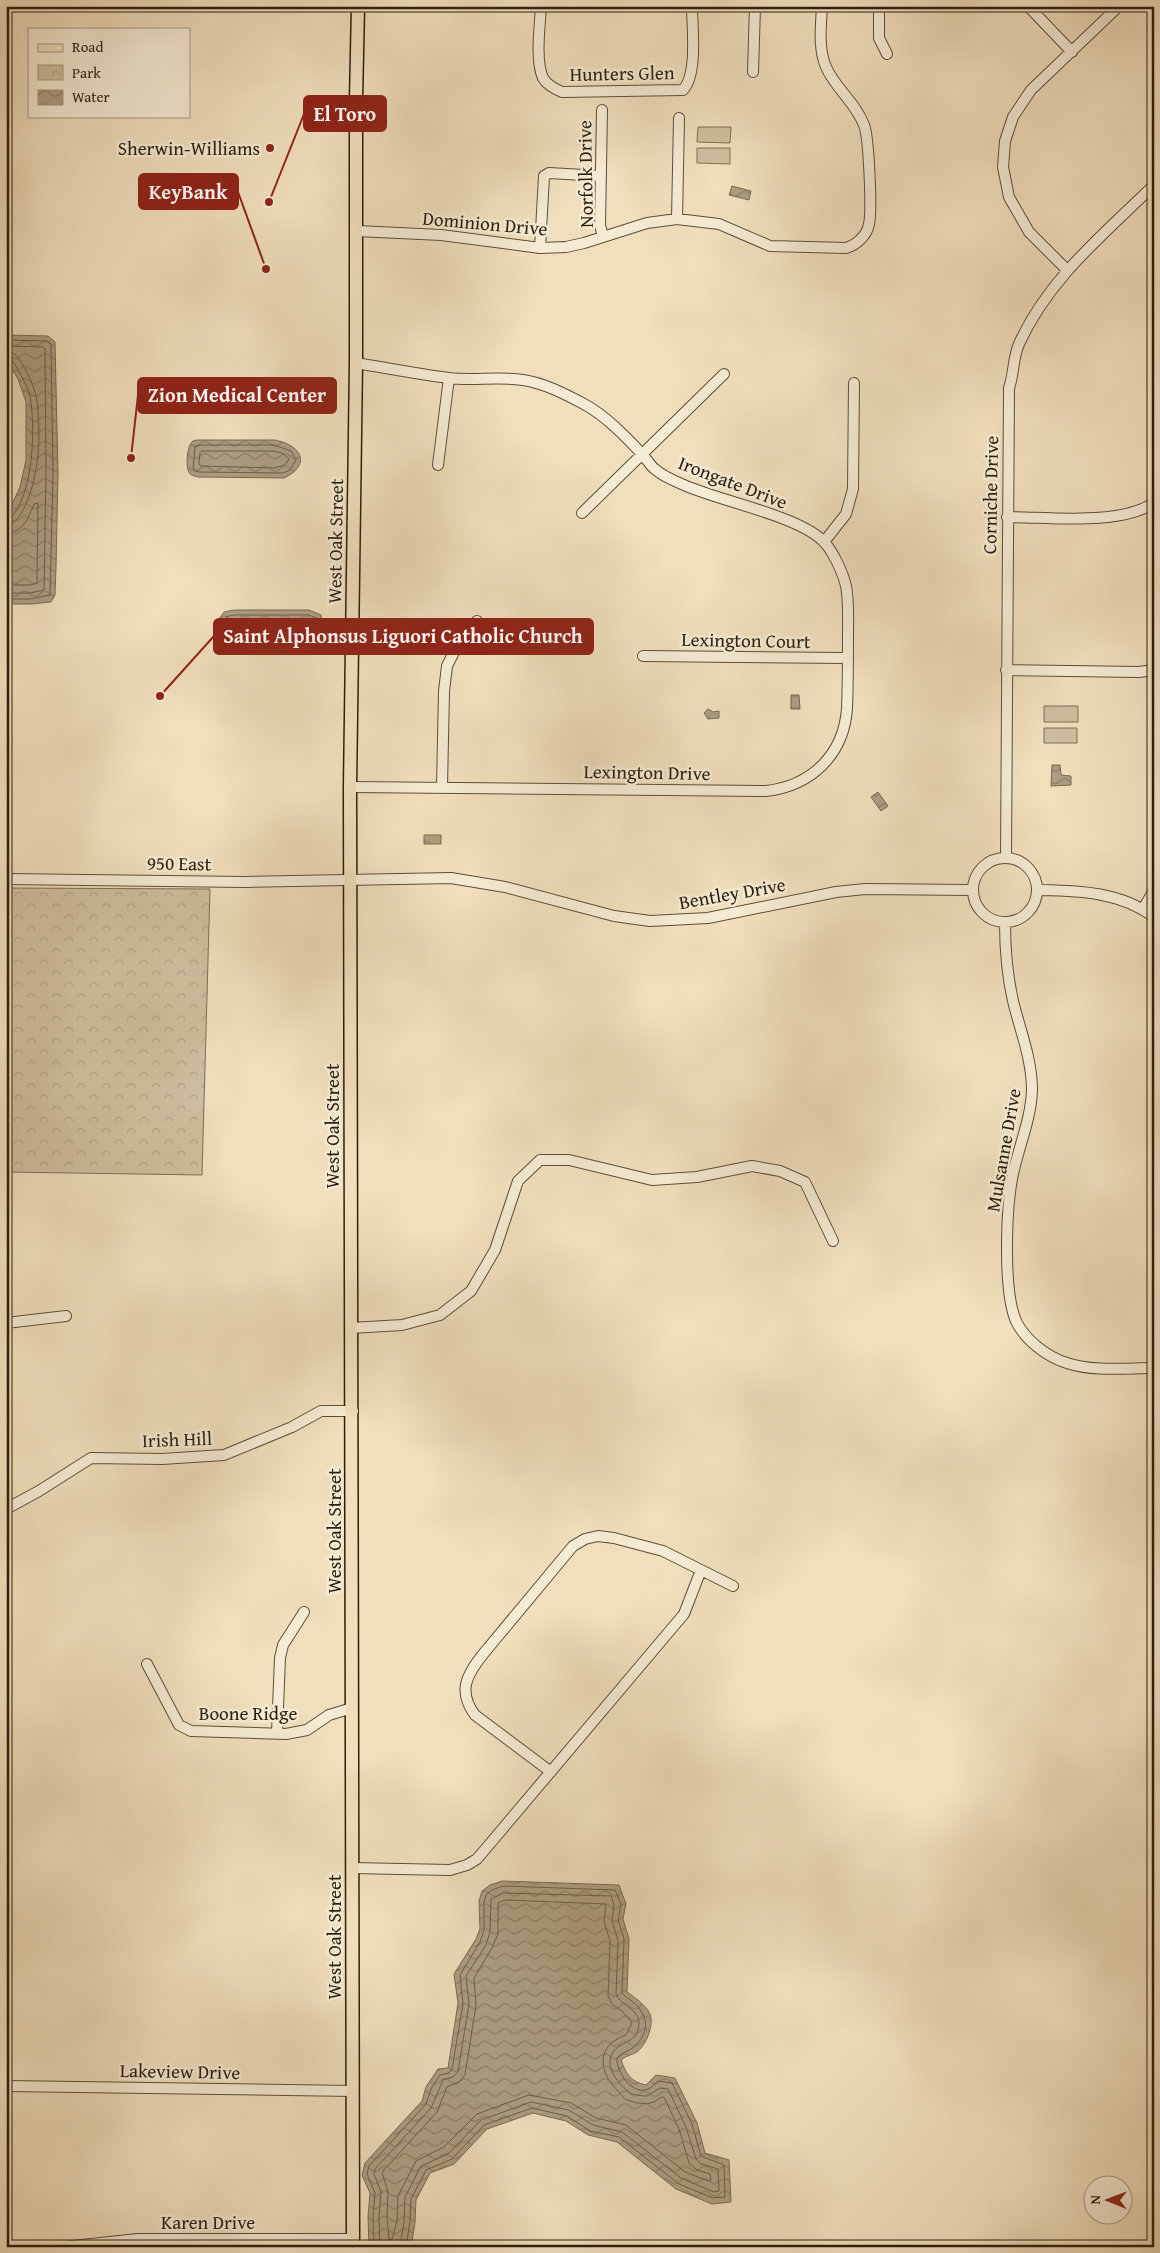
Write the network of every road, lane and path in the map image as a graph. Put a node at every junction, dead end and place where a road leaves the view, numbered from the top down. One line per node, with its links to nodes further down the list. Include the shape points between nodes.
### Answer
1 (358, 6): 17 (main road, West Oak Street)
2 (540, 6): 3 (street, Hunters Glen, via 539,51 543,77 554,89 562,92 680,91 687,86 692,68)
3 (692, 6)
4 (755, 6): 11 (street)
5 (822, 6): 16 (street, Dominion Drive, via 821,49 826,68 865,126 869,225 862,237 846,248 770,246 719,224)
6 (880, 6): 10 (street, via 879,38)
7 (1028, 6): 9 (street)
8 (1120, 6): 9 (street)
9 (1072, 52): 20 (street, via 1021,104 1008,129 1003,153 1004,183 1017,214)
10 (887, 54)
11 (754, 72)
12 (602, 110): 14 (street, Norfolk Drive)
13 (679, 118): 16 (street)
14 (601, 176): 18 (street, Norfolk Drive, via 600,225); 19 (street, via 549,173 544,176)
15 (1154, 185): 20 (street, Corniche Drive)
16 (677, 219): 18 (street, Dominion Drive, via 647,223)
17 (356, 231): 19 (street, Dominion Drive, via 441,235); 21 (main road, West Oak Street)
18 (603, 237): 19 (street, Dominion Drive, via 566,247)
19 (540, 248)
20 (1067, 270): 29 (street, Corniche Drive, via 1049,290 1018,345 1009,388)
21 (356, 363): 23 (street, Irongate Drive); 36 (main road, West Oak Street)
22 (724, 374): 25 (street)
23 (449, 378): 25 (street, Irongate Drive, via 522,379 545,386 594,410); 26 (street)
24 (854, 383): 30 (street, via 853,489 846,514)
25 (642, 454): 28 (street); 30 (street, Irongate Drive, via 655,470 669,478 780,518)
26 (438, 465)
27 (1154, 503): 29 (street, via 1129,514 1107,518)
28 (582, 512)
29 (1007, 517): 34 (street, Corniche Drive)
30 (824, 542): 33 (street, Irongate Drive, via 846,585)
31 (477, 621): 37 (street, via 460,640 447,666)
32 (643, 656): 33 (street, Lexington Court)
33 (848, 658): 37 (street, Lexington Drive, via 847,710 840,740 817,770 784,789)
34 (1006, 670): 35 (street); 38 (street, Corniche Drive)
35 (1154, 670)
36 (350, 787): 37 (street, Lexington Drive); 40 (main road, West Oak Street)
37 (442, 787)
38 (1006, 858): 41 (street, via 997,859 981,869); 42 (street, via 1028,867)
39 (6, 879): 40 (street, 950 East)
40 (351, 880): 41 (street, Bentley Drive, via 451,878 505,886 605,914 650,921 708,918 866,889); 50 (main road, West Oak Street)
41 (973, 890): 46 (street, via 982,912 995,921)
42 (1037, 890): 44 (street, via 1098,893); 46 (street, via 1035,902 1025,916)
43 (1154, 890): 44 (street)
44 (1143, 909): 45 (street)
45 (1154, 917)
46 (1004, 922): 51 (street, Mulsanne Drive, via 1008,973 1032,1075 1029,1114 1009,1201 1008,1282 1012,1308 1017,1322 1041,1350 1066,1363 1098,1368)
47 (833, 1241): 50 (street, via 805,1182 780,1171 752,1166 697,1177 652,1180 569,1160 540,1160 518,1181 495,1250 471,1290 440,1315 402,1325)
48 (66, 1316): 49 (street)
49 (6, 1323)
50 (351, 1328): 52 (main road, West Oak Street)
51 (1154, 1368)
52 (353, 1411): 53 (street, Irish Hill, via 321,1411 292,1427 224,1455 162,1459 92,1458); 58 (main road, West Oak Street)
53 (6, 1509)
54 (701, 1570): 55 (street); 60 (street, via 684,1614); 60 (street, via 655,1549 614,1538 598,1536 586,1539 573,1546 471,1669 466,1680 468,1706 475,1715)
55 (733, 1586)
56 (304, 1612): 59 (street, via 283,1646 280,1658)
57 (147, 1664): 59 (street, Boone Ridge, via 179,1725 191,1731)
58 (352, 1708): 59 (street, Boone Ridge, via 329,1715 307,1730); 61 (main road, West Oak Street)
59 (277, 1733)
60 (551, 1772): 61 (street, via 477,1859 466,1865 450,1870)
61 (352, 1868): 63 (main road, West Oak Street)
62 (6, 2086): 63 (street, Lakeview Drive)
63 (353, 2090): 64 (main road, West Oak Street)
64 (353, 2243): 65 (street, Karen Drive, via 138,2239)
65 (62, 2247)

